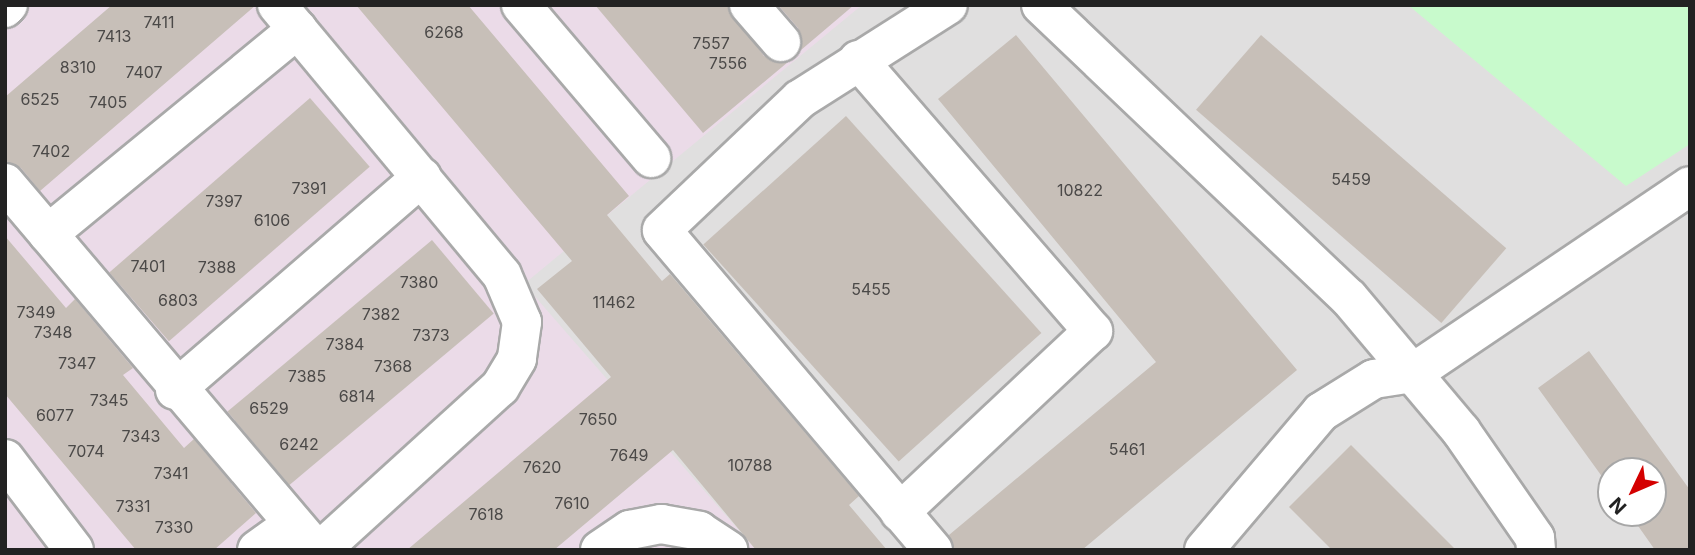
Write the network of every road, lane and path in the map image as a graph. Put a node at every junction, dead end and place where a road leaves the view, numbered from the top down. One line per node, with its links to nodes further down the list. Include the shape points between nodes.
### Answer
1 (521, 5): 8 (lane)
2 (749, 5): 6 (lane)
3 (948, 5): 7 (lane)
4 (1041, 5): 13 (lane, via 1349,298)
5 (288, 17): 9 (lane); 12 (lane)
6 (780, 42)
7 (858, 60): 16 (lane, via 1093,331); 16 (lane, via 800,99 662,230)
8 (651, 158)
9 (422, 177): 14 (lane); 17 (lane, via 502,275 522,322 517,359 500,387)
10 (5, 183): 12 (lane)
11 (1690, 186): 13 (lane)
12 (48, 234): 14 (lane)
13 (1413, 373): 23 (lane, via 1374,379 1321,412); 24 (lane, via 1461,430 1535,538)
14 (175, 390): 17 (lane)
15 (5, 459): 18 (lane)
16 (901, 512): 22 (lane)
17 (310, 541): 19 (lane)
18 (74, 550)
19 (257, 550)
20 (600, 550): 21 (lane, via 630,530 661,524 699,531)
21 (728, 550)
22 (933, 550)
23 (1204, 550)
24 (1536, 550)

